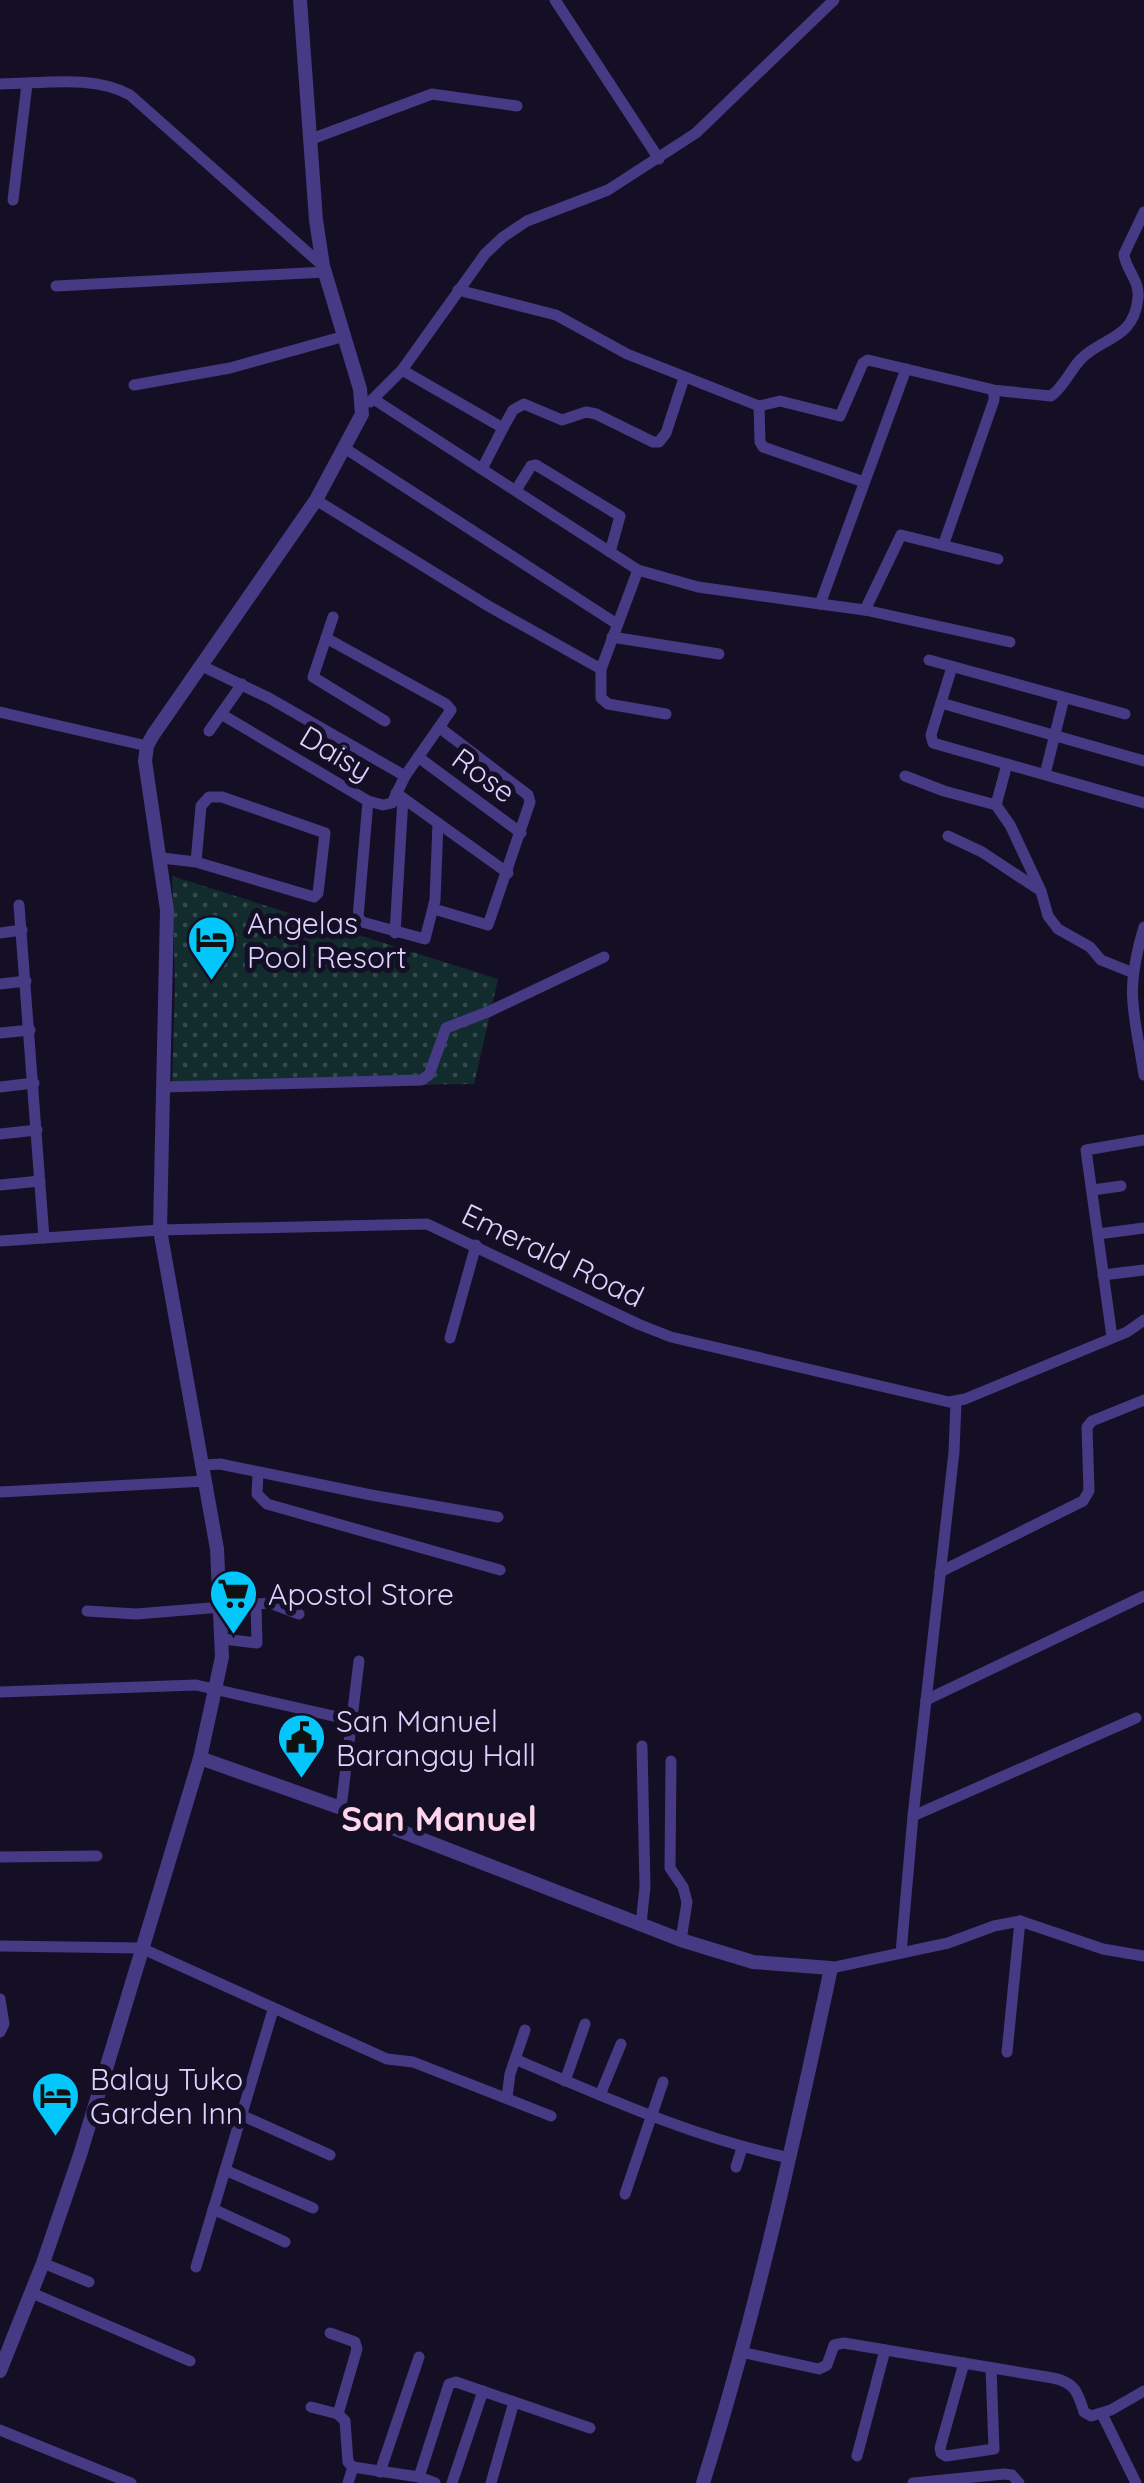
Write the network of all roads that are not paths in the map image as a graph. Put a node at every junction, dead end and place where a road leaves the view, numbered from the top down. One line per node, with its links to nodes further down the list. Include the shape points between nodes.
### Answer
1 (300, 0): 7 (street)
2 (556, 0): 8 (street)
3 (834, 0): 8 (street, via 696,134)
4 (0, 84): 5 (street)
5 (27, 84): 9 (street); 11 (street, via 96,83 130,94)
6 (517, 106): 7 (street, via 432,94)
7 (309, 140): 11 (street)
8 (659, 159): 13 (street, via 608,190 527,221 486,254)
9 (14, 200)
10 (1144, 212): 19 (street, via 1124,254 1138,300 1123,331 1078,361 1052,396)
11 (324, 269): 12 (street); 14 (street)
12 (56, 286)
13 (458, 290): 16 (street); 17 (street, via 556,315)
14 (345, 336): 18 (street, via 230,368); 20 (street)
15 (906, 369): 19 (street); 21 (street, via 865,360 840,416 780,402); 25 (street)
16 (402, 370): 20 (street); 22 (street)
17 (684, 378): 21 (street); 22 (street, via 659,442 592,413 562,420 524,404 512,410)
18 (134, 385)
19 (992, 390): 28 (street)
20 (369, 403): 23 (street); 24 (street)
21 (759, 406): 25 (street, via 763,447)
22 (503, 428): 24 (street)
23 (346, 449): 27 (street); 35 (street)
24 (482, 469): 26 (street)
25 (864, 482): 32 (street)
26 (516, 490): 29 (street); 29 (street, via 536,465 620,516)
27 (316, 500): 40 (street); 42 (street)
28 (944, 544): 30 (street); 33 (street, via 901,535)
29 (610, 552): 31 (street)
30 (998, 559)
31 (638, 570): 32 (street); 35 (street)
32 (820, 604): 33 (street)
33 (865, 610): 37 (street)
34 (333, 617): 36 (street)
35 (615, 631): 38 (street); 42 (street)
36 (326, 638): 50 (street, via 312,677); 51 (street, via 446,704 451,710)
37 (1010, 642)
38 (719, 654)
39 (929, 660): 41 (street)
40 (202, 666): 43 (street); 54 (street)
41 (952, 666): 44 (street); 45 (street)
42 (600, 669): 48 (street, via 603,702)
43 (242, 684): 47 (street); 59 (street)
44 (1064, 698): 49 (street); 53 (street)
45 (942, 704): 53 (street); 57 (street, via 931,740)
46 (0, 712): 54 (street)
47 (221, 714): 52 (street); 62 (street, Daisy)
48 (666, 714)
49 (1125, 714)
50 (385, 722)
51 (440, 728): 55 (street); 66 (street, via 528,795)
52 (209, 731)
53 (1054, 737): 56 (street); 58 (street)
54 (147, 746): 68 (street)
55 (418, 757): 59 (street); 66 (street, Rose)
56 (1144, 761)
57 (1007, 764): 58 (street); 64 (street)
58 (1045, 774): 63 (street)
59 (405, 776): 61 (street)
60 (905, 776): 64 (street)
61 (400, 795): 62 (street, via 390,805); 65 (street); 77 (street)
62 (368, 801): 77 (street, Daisy, via 358,917)
63 (1144, 803)
64 (996, 804): 71 (street)
65 (438, 824): 70 (street); 73 (street)
66 (520, 833): 70 (street)
67 (948, 836): 71 (street)
68 (162, 858): 69 (street); 91 (street)
69 (196, 862): 69 (street, via 314,897 325,834 209,797 200,806)
70 (508, 872): 73 (street, via 488,926)
71 (1041, 892): 80 (street, via 1062,934)
72 (19, 905): 75 (street)
73 (434, 910): 77 (street, via 424,940)
74 (1144, 927): 78 (street)
75 (22, 930): 76 (street); 81 (street)
76 (0, 932)
77 (395, 934)
78 (1141, 945): 80 (street)
79 (604, 957): 91 (street, via 446,1028 429,1075 420,1080)
80 (1131, 972): 83 (street)
81 (26, 981): 82 (street); 85 (street)
82 (0, 984)
83 (1130, 988): 84 (street); 87 (street)
84 (1144, 992)
85 (30, 1030): 86 (street); 89 (street)
86 (0, 1033)
87 (1142, 1055): 88 (street)
88 (1144, 1075)
89 (34, 1084): 90 (street); 92 (street)
90 (0, 1087)
91 (164, 1087): 100 (street)
92 (37, 1130): 93 (street); 95 (street)
93 (0, 1134)
94 (1144, 1140): 98 (street, via 1087,1148)
95 (40, 1181): 96 (street); 102 (street)
96 (0, 1185)
97 (1121, 1186): 98 (street)
98 (1093, 1190): 101 (street)
99 (1144, 1228): 101 (street)
100 (160, 1230): 102 (street, Emerald Road); 104 (street, Emerald Road, via 420,1223); 115 (street)
101 (1098, 1234): 106 (street)
102 (44, 1238): 103 (street, Emerald Road)
103 (0, 1241)
104 (476, 1246): 110 (street); 113 (street, Emerald Road, via 671,1337)
105 (1144, 1270): 106 (street)
106 (1104, 1276): 111 (street)
107 (1144, 1320): 108 (street)
108 (1127, 1332): 109 (street); 111 (street)
109 (1144, 1333)
110 (450, 1338)
111 (1112, 1338): 113 (street)
112 (1144, 1400): 119 (street, via 1087,1428 1089,1490 1083,1502)
113 (956, 1402): 119 (street)
114 (258, 1472): 115 (street, via 220,1464); 117 (street); 118 (street, via 257,1494 267,1504)
115 (205, 1473): 116 (street); 122 (street)
116 (0, 1492)
117 (498, 1517)
118 (500, 1570)
119 (940, 1572): 129 (street)
120 (1144, 1596): 129 (street)
121 (256, 1604): 122 (street); 124 (street); 125 (street, via 257,1643)
122 (222, 1607): 123 (street); 125 (street)
123 (87, 1611)
124 (299, 1614)
125 (223, 1639): 127 (street)
126 (359, 1661): 131 (street)
127 (216, 1688): 128 (street); 131 (street); 133 (street)
128 (0, 1692)
129 (926, 1700): 136 (street)
130 (1136, 1718): 136 (street)
131 (351, 1720): 135 (street)
132 (642, 1746): 140 (street)
133 (200, 1758): 135 (street); 143 (street)
134 (672, 1761): 141 (street, via 670,1868 687,1902)
135 (341, 1808): 140 (street)
136 (913, 1816): 144 (street)
137 (97, 1856): 138 (street)
138 (0, 1857)
139 (1020, 1921): 144 (street); 145 (street); 153 (street)
140 (642, 1924): 141 (street)
141 (681, 1940): 146 (street, via 753,1962)
142 (0, 1946): 143 (street)
143 (140, 1948): 148 (street); 171 (street)
144 (901, 1952): 146 (street)
145 (1144, 1956)
146 (831, 1968): 164 (street)
147 (0, 1999): 151 (street)
148 (272, 2010): 158 (street, via 386,2059 413,2062); 159 (street)
149 (585, 2024): 155 (street)
150 (525, 2030): 154 (street)
151 (0, 2032)
152 (621, 2044): 157 (street)
153 (1007, 2052)
154 (516, 2060): 155 (street); 158 (street)
155 (565, 2080): 157 (street)
156 (664, 2082): 161 (street)
157 (600, 2095): 161 (street)
158 (507, 2098): 160 (street)
159 (241, 2115): 163 (street); 166 (street)
160 (551, 2116)
161 (652, 2117): 162 (street); 167 (street)
162 (742, 2148): 164 (street); 165 (street)
163 (330, 2155)
164 (790, 2158): 177 (street)
165 (736, 2168)
166 (224, 2170): 168 (street); 169 (street)
167 (624, 2194)
168 (313, 2208)
169 (213, 2209): 170 (street); 172 (street)
170 (285, 2242)
171 (43, 2263): 173 (street); 174 (street)
172 (196, 2267)
173 (89, 2282)
174 (32, 2292): 179 (street); 182 (street)
175 (330, 2333): 187 (street, via 355,2342 357,2349)
176 (885, 2350): 177 (street, via 836,2344 827,2365 815,2369); 180 (street); 191 (street)
177 (741, 2352): 201 (street)
178 (419, 2356): 193 (street)
179 (190, 2362)
180 (964, 2363): 181 (street); 181 (street, via 943,2455 994,2449)
181 (990, 2368): 188 (street, via 1063,2380 1076,2388 1087,2414)
182 (0, 2371)
183 (482, 2391): 185 (street); 194 (street, via 449,2384); 199 (street)
184 (1144, 2392): 188 (street)
185 (514, 2402): 189 (street); 200 (street)
186 (310, 2406): 187 (street)
187 (338, 2414): 192 (street)
188 (1102, 2414): 204 (street)
189 (590, 2428)
190 (0, 2430): 196 (street)
191 (857, 2456)
192 (353, 2466): 193 (street); 197 (street)
193 (380, 2472): 194 (street)
194 (420, 2477): 198 (street)
195 (989, 2479): 202 (street); 203 (street, via 1008,2474)
196 (131, 2483)
197 (348, 2483)
198 (435, 2483)
199 (452, 2483)
200 (491, 2483)
201 (704, 2483)
202 (913, 2483)
203 (1020, 2483)
204 (1136, 2483)

